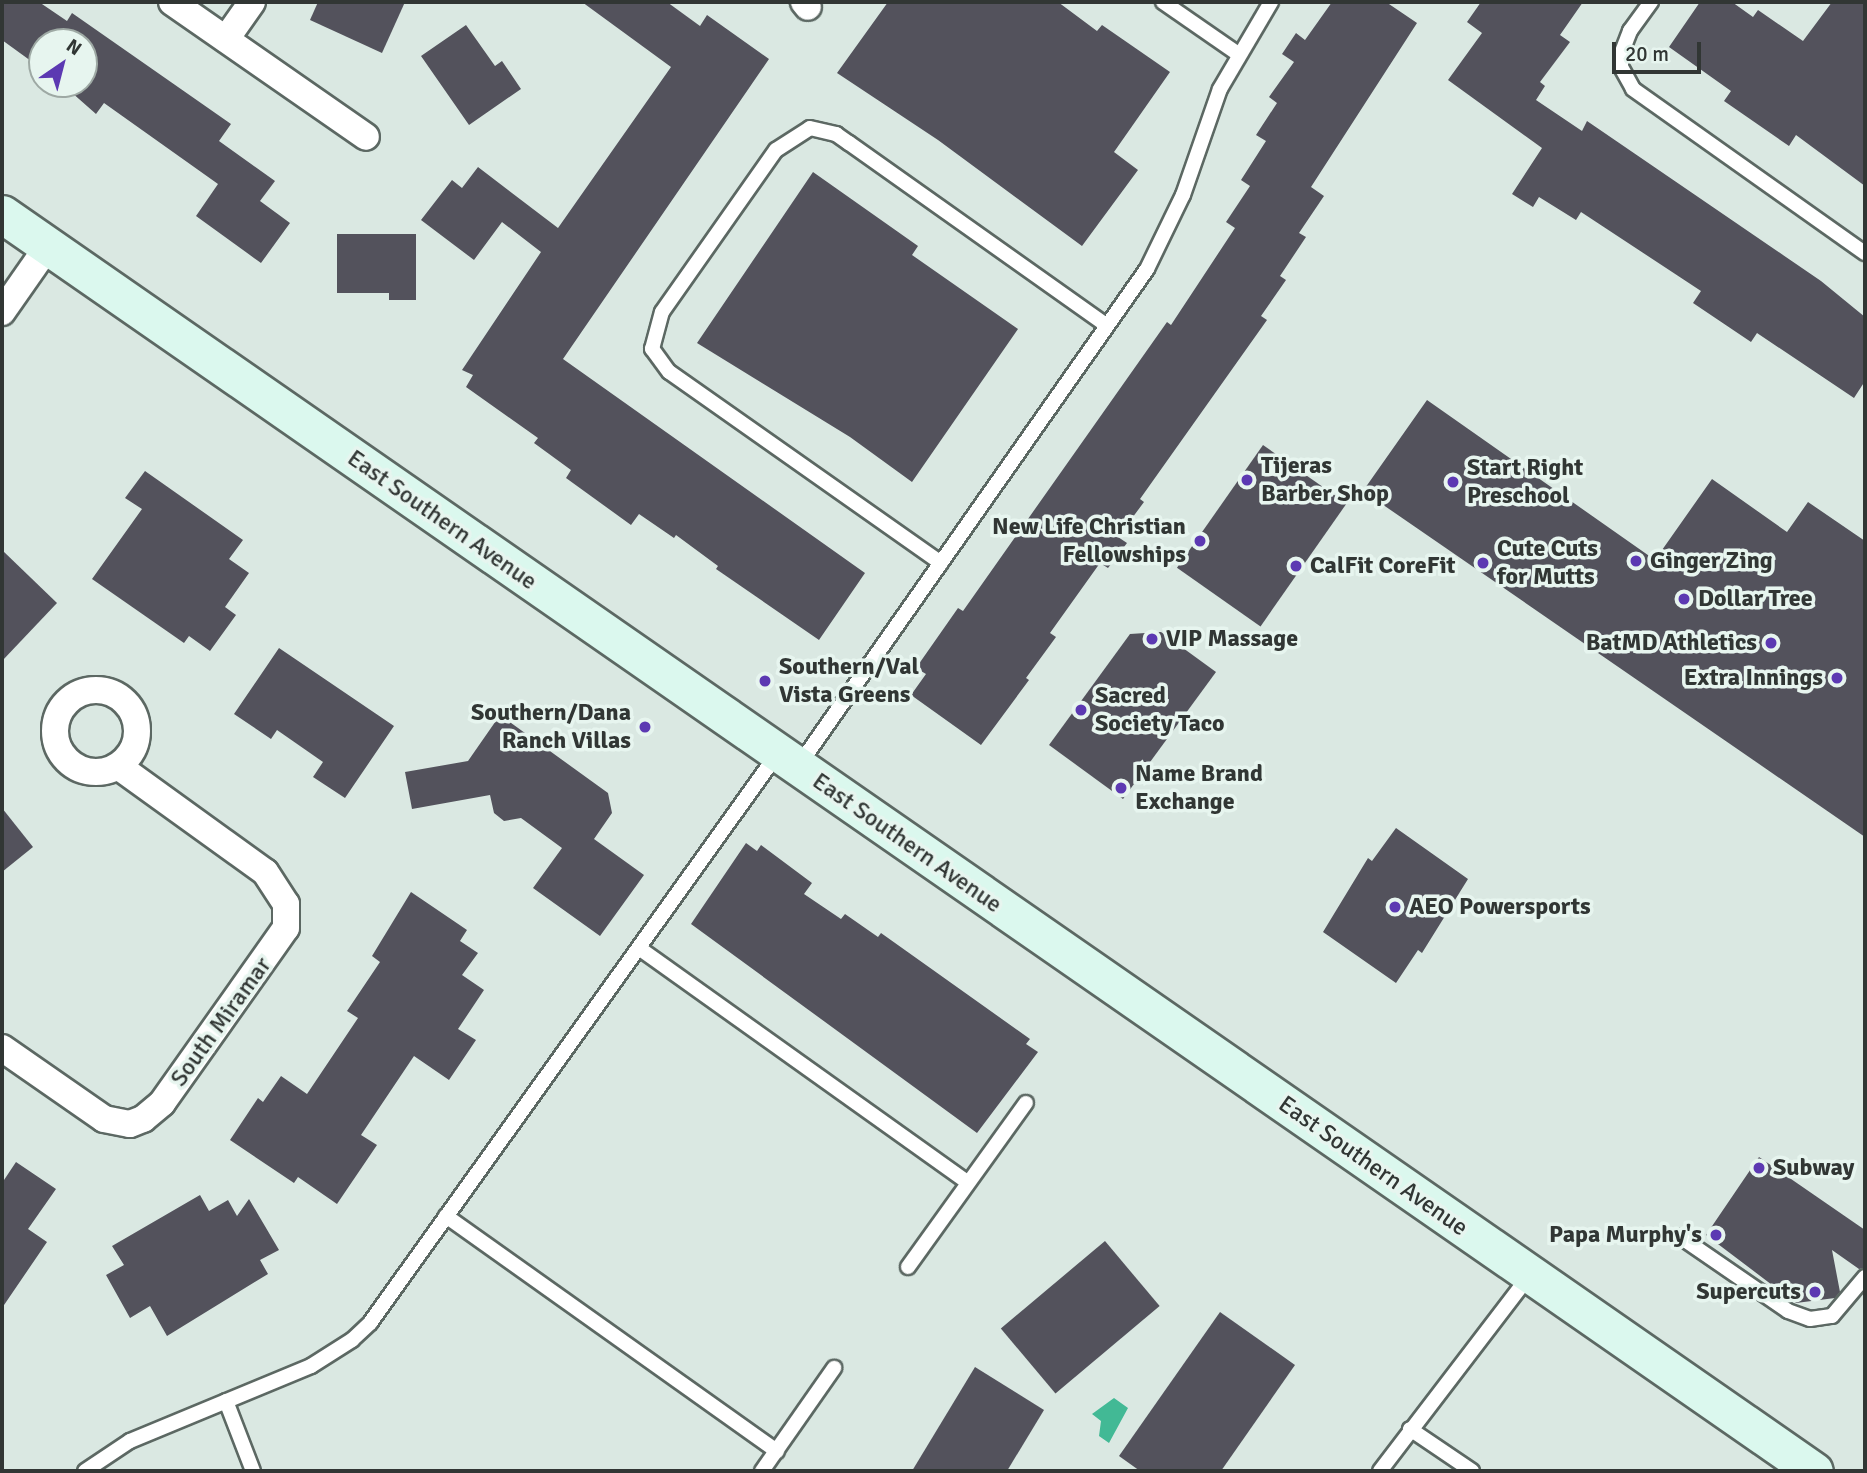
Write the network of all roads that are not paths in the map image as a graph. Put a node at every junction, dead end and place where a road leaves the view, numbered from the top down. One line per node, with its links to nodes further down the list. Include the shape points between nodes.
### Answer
1 (172, 2): 6 (street)
2 (252, 2): 6 (street)
3 (1163, 2): 7 (lane)
4 (1270, 2): 7 (lane)
5 (1651, 2): 11 (lane, via 1630,31 1621,54 1621,67 1633,89)
6 (226, 39): 8 (street)
7 (1238, 54): 13 (lane, via 1220,89 1162,243)
8 (366, 137)
9 (2, 214): 10 (main road, East Southern Avenue)
10 (48, 246): 12 (street); 15 (main road, East Southern Avenue)
11 (1865, 253)
12 (2, 312)
13 (1107, 326): 14 (lane); 14 (lane, via 836,134 810,128 776,150 662,312 652,349 669,372)
14 (941, 563): 15 (lane)
15 (788, 760): 17 (lane); 24 (main road, East Southern Avenue)
16 (118, 766): 18 (street, South Miramar, via 265,872 286,904 286,928 162,1103 130,1124 93,1113)
17 (639, 948): 20 (lane); 21 (lane)
18 (2, 1048)
19 (1027, 1103): 20 (lane)
20 (968, 1183): 23 (lane)
21 (446, 1216): 27 (lane, via 384,1304 352,1340 311,1366); 29 (lane)
22 (1679, 1236): 25 (lane, via 1788,1311 1810,1320 1832,1316)
23 (908, 1267)
24 (1530, 1275): 28 (lane); 35 (main road, East Southern Avenue)
25 (1865, 1278)
26 (834, 1368): 29 (lane)
27 (226, 1401): 30 (lane, via 130,1441); 31 (lane)
28 (1410, 1429): 33 (lane); 34 (lane)
29 (777, 1451): 32 (lane)
30 (85, 1471)
31 (253, 1471)
32 (762, 1471)
33 (1380, 1471)
34 (1472, 1471)
35 (1814, 1471)

